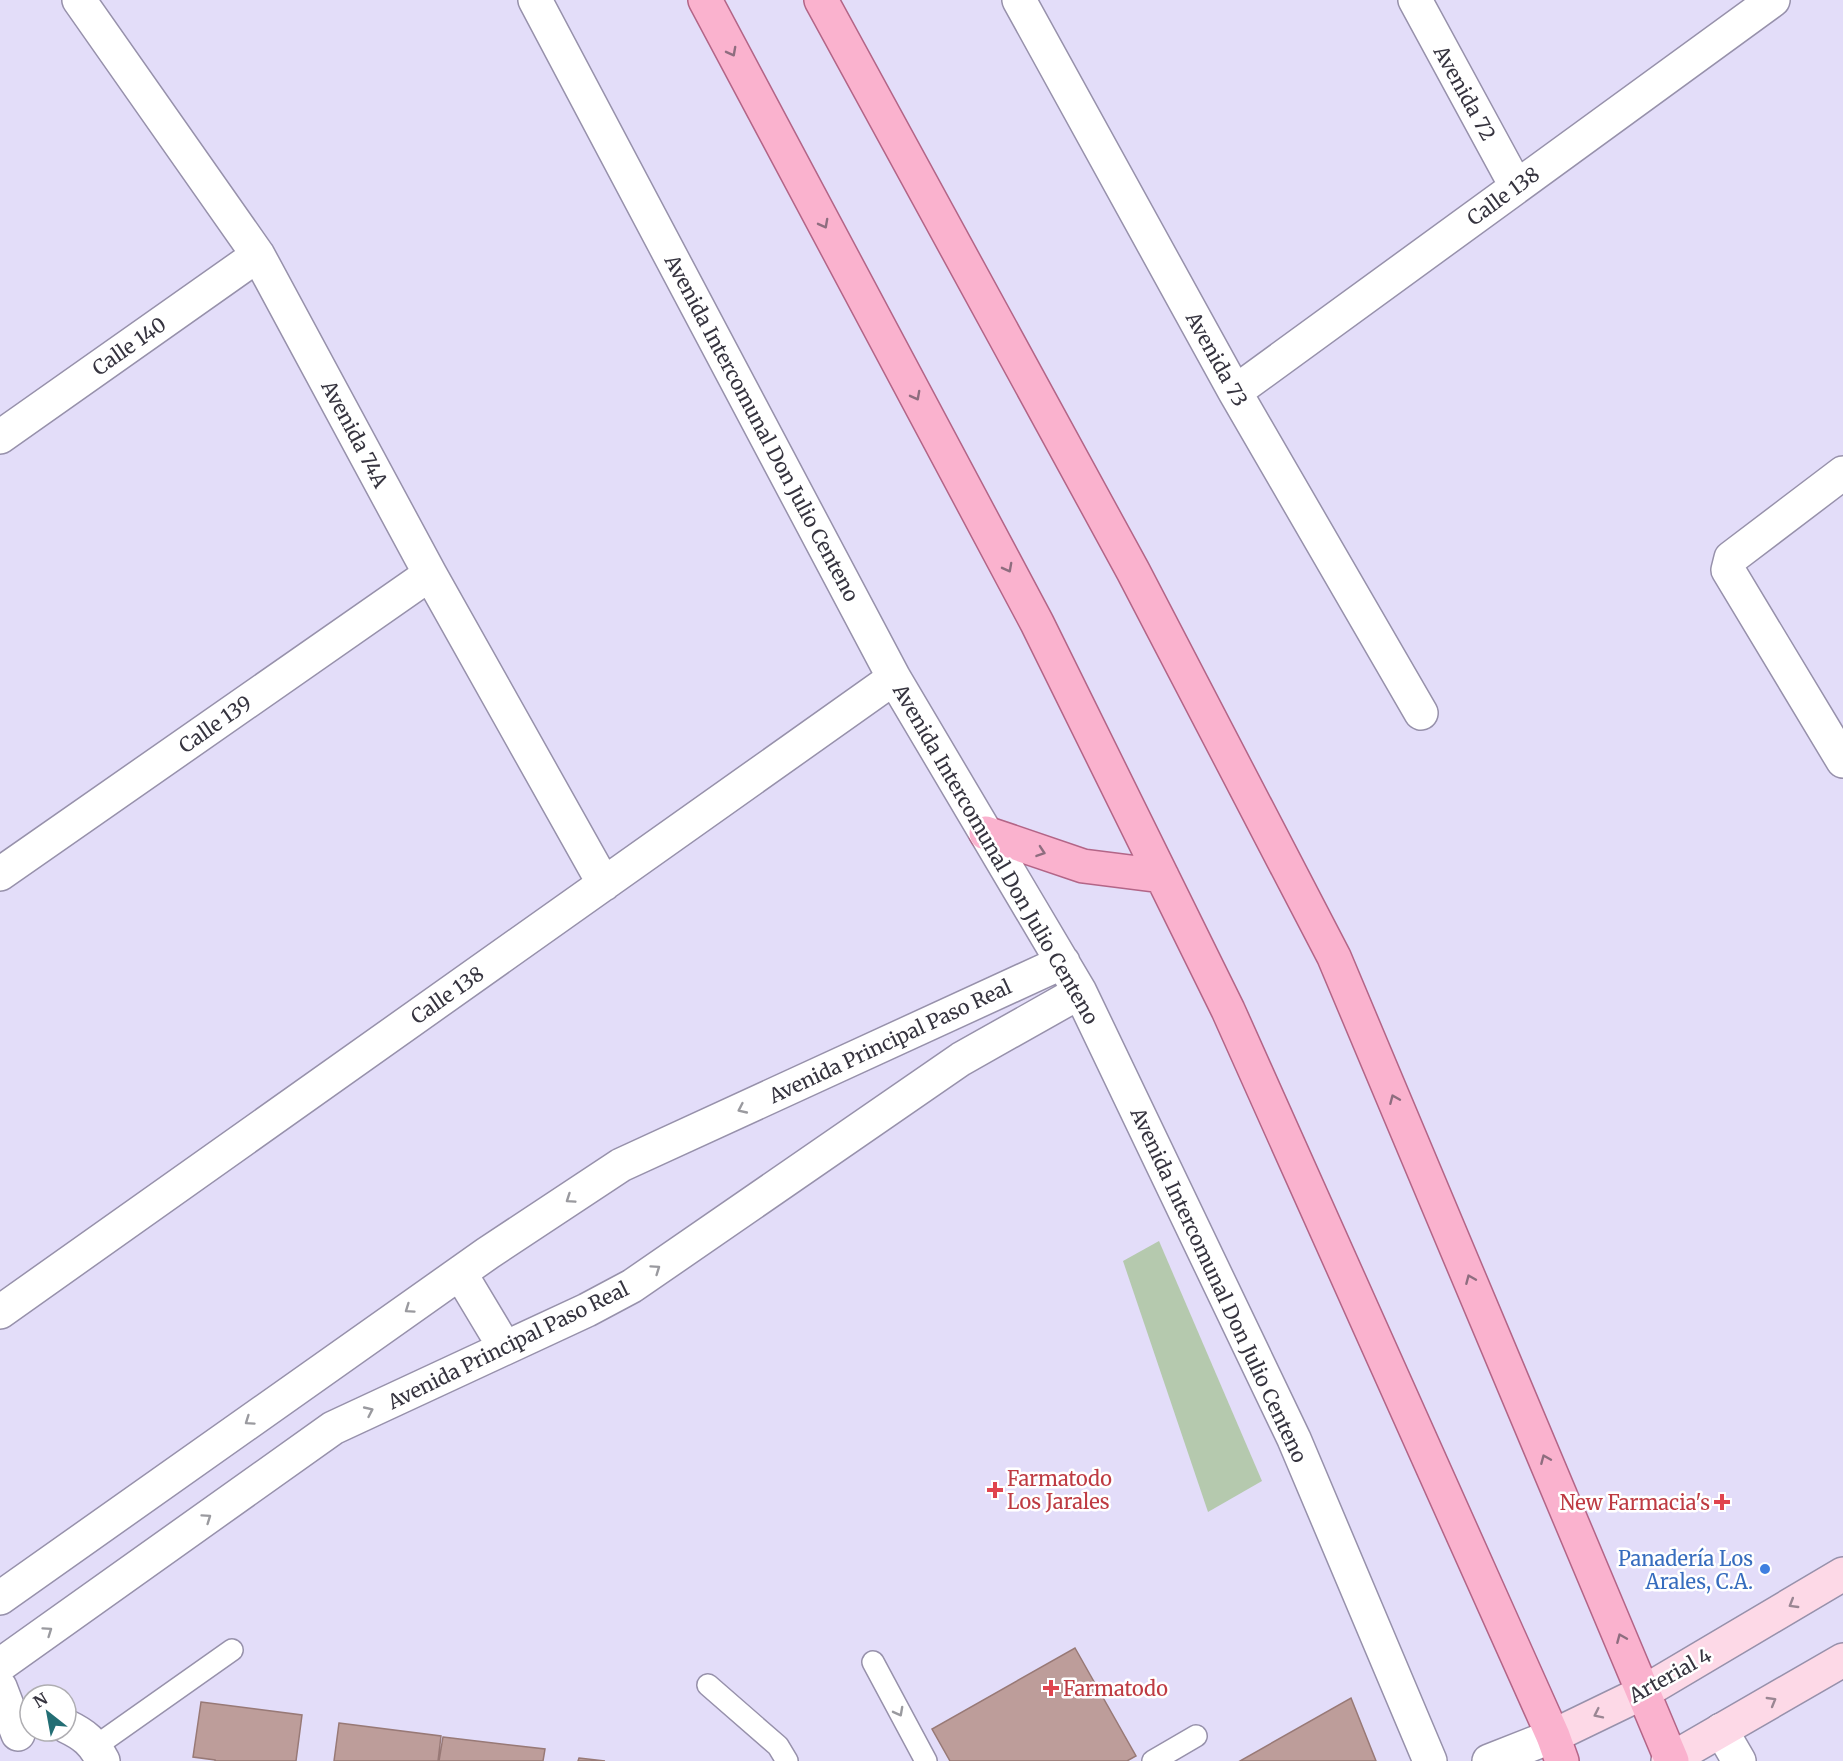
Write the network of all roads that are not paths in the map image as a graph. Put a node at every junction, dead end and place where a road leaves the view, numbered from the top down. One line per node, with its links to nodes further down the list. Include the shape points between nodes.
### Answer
1 (79, 0): 9 (street, Avenida 74A)
2 (535, 0): 14 (street, Avenida Intercomunal Don Julio Centeno)
3 (705, 0): 19 (main road, one-way to 19, via 1037,622)
4 (821, 0): 34 (main road, one-way to 4, via 1334,957 1133,571)
5 (1019, 0): 10 (street, Avenida 73)
6 (1415, 0): 8 (street, Avenida 72)
7 (1773, 0): 8 (street, Calle 138)
8 (1516, 186): 10 (street, Calle 138)
9 (258, 255): 11 (street, Calle 140); 13 (street, Avenida 74A)
10 (1235, 392): 15 (street, Avenida 73)
11 (0, 438)
12 (1843, 473): 16 (street, via 1731,558 1728,570)
13 (430, 574): 18 (street, Calle 139); 20 (street, Avenida 74A)
14 (894, 678): 17 (street, Avenida Intercomunal Don Julio Centeno); 20 (street, Calle 138)
15 (1421, 713)
16 (1843, 761)
17 (986, 833): 19 (main road, one-way to 19, via 1083,866); 21 (street, Avenida Intercomunal Don Julio Centeno)
18 (0, 874)
19 (1162, 876): 39 (main road, via 1228,1010)
20 (604, 884): 24 (street, Calle 138)
21 (1063, 962): 22 (street, Avenida Intercomunal Don Julio Centeno); 23 (street, Avenida Principal Paso Real, one-way to 23, via 621,1165)
22 (1080, 992): 25 (street, Avenida Principal Paso Real, one-way to 22, via 632,1286 961,1059); 45 (street, Avenida Intercomunal Don Julio Centeno, via 1294,1439)
23 (460, 1273): 25 (street); 27 (street, Avenida Principal Paso Real, one-way to 27)
24 (0, 1312)
25 (505, 1348): 31 (street, Avenida Principal Paso Real, one-way to 25, via 333,1428)
26 (1843, 1574): 34 (street, Arterial 4, one-way to 34)
27 (0, 1598)
28 (232, 1650): 40 (lane)
29 (1843, 1660): 35 (street, one-way to 29)
30 (873, 1662): 43 (lane, one-way to 43)
31 (0, 1665)
32 (708, 1685): 42 (lane, via 778,1746)
33 (0, 1687): 38 (street)
34 (1644, 1692): 39 (street, Arterial 4, one-way to 39); 41 (main road)
35 (1721, 1730): 41 (street); 47 (street)
36 (78, 1731): 40 (street)
37 (1196, 1736): 44 (lane)
38 (16, 1737)
39 (1558, 1748): 46 (street, Arterial 4)
40 (99, 1754)
41 (1670, 1760)
42 (787, 1761)
43 (926, 1761)
44 (1153, 1761)
45 (1430, 1761)
46 (1489, 1761)
47 (1739, 1761)

